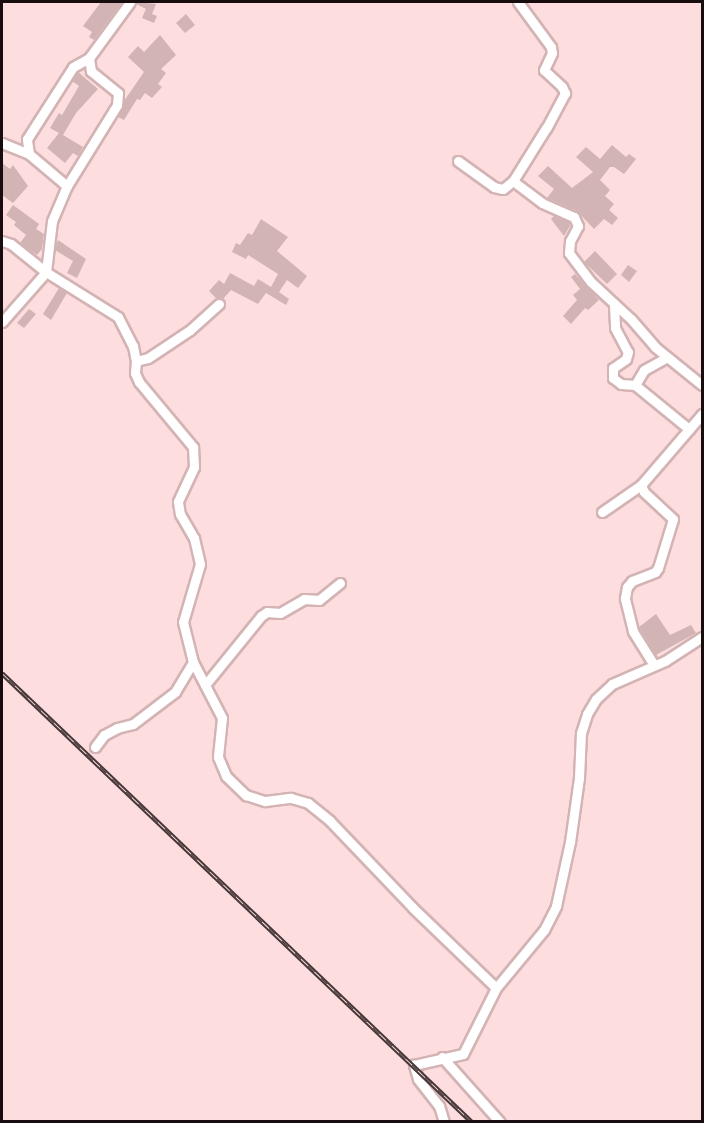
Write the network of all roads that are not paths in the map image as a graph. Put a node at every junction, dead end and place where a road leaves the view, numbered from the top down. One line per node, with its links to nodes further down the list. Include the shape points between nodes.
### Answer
1 (130, 2): 3 (street)
2 (518, 2): 7 (street, via 551,47 553,52 544,70 564,93)
3 (89, 58): 5 (street, via 68,74 27,139); 8 (street, via 92,71 115,89 119,98)
4 (2, 143): 5 (street)
5 (29, 154): 8 (street)
6 (458, 161): 7 (street, via 494,187 503,189)
7 (513, 181): 12 (street, via 542,203 578,221 569,254)
8 (68, 186): 10 (street, via 52,221)
9 (2, 241): 10 (street)
10 (46, 272): 13 (street); 15 (street, via 118,316)
11 (219, 304): 15 (street, via 190,330 148,358)
12 (614, 306): 14 (street); 17 (street, via 615,328 628,352 612,374 621,384)
13 (2, 322)
14 (667, 357): 16 (street); 17 (street, via 644,370)
15 (136, 361): 24 (street, via 139,382 193,447 194,467 178,502 180,514 194,538 200,564 183,622)
16 (702, 385)
17 (635, 386): 19 (street)
18 (702, 414): 19 (street)
19 (689, 429): 20 (street)
20 (641, 485): 21 (street); 25 (street, via 673,519 655,572 632,581 625,598 633,631)
21 (602, 512)
22 (340, 583): 26 (street, via 319,600 301,600 280,613 267,612 261,616)
23 (702, 637): 25 (street)
24 (193, 662): 26 (street); 27 (street, via 167,699 133,724 105,735)
25 (654, 666): 28 (street, via 612,684 587,714 581,733 570,842 556,906 544,930)
26 (205, 686): 28 (street, via 222,718 218,757 231,782 246,795 265,801 291,798 323,815)
27 (95, 747)
28 (496, 988): 29 (street, via 463,1054)
29 (442, 1058): 30 (street, via 414,1065 418,1079 439,1106); 31 (street)
30 (444, 1122)
31 (500, 1122)

